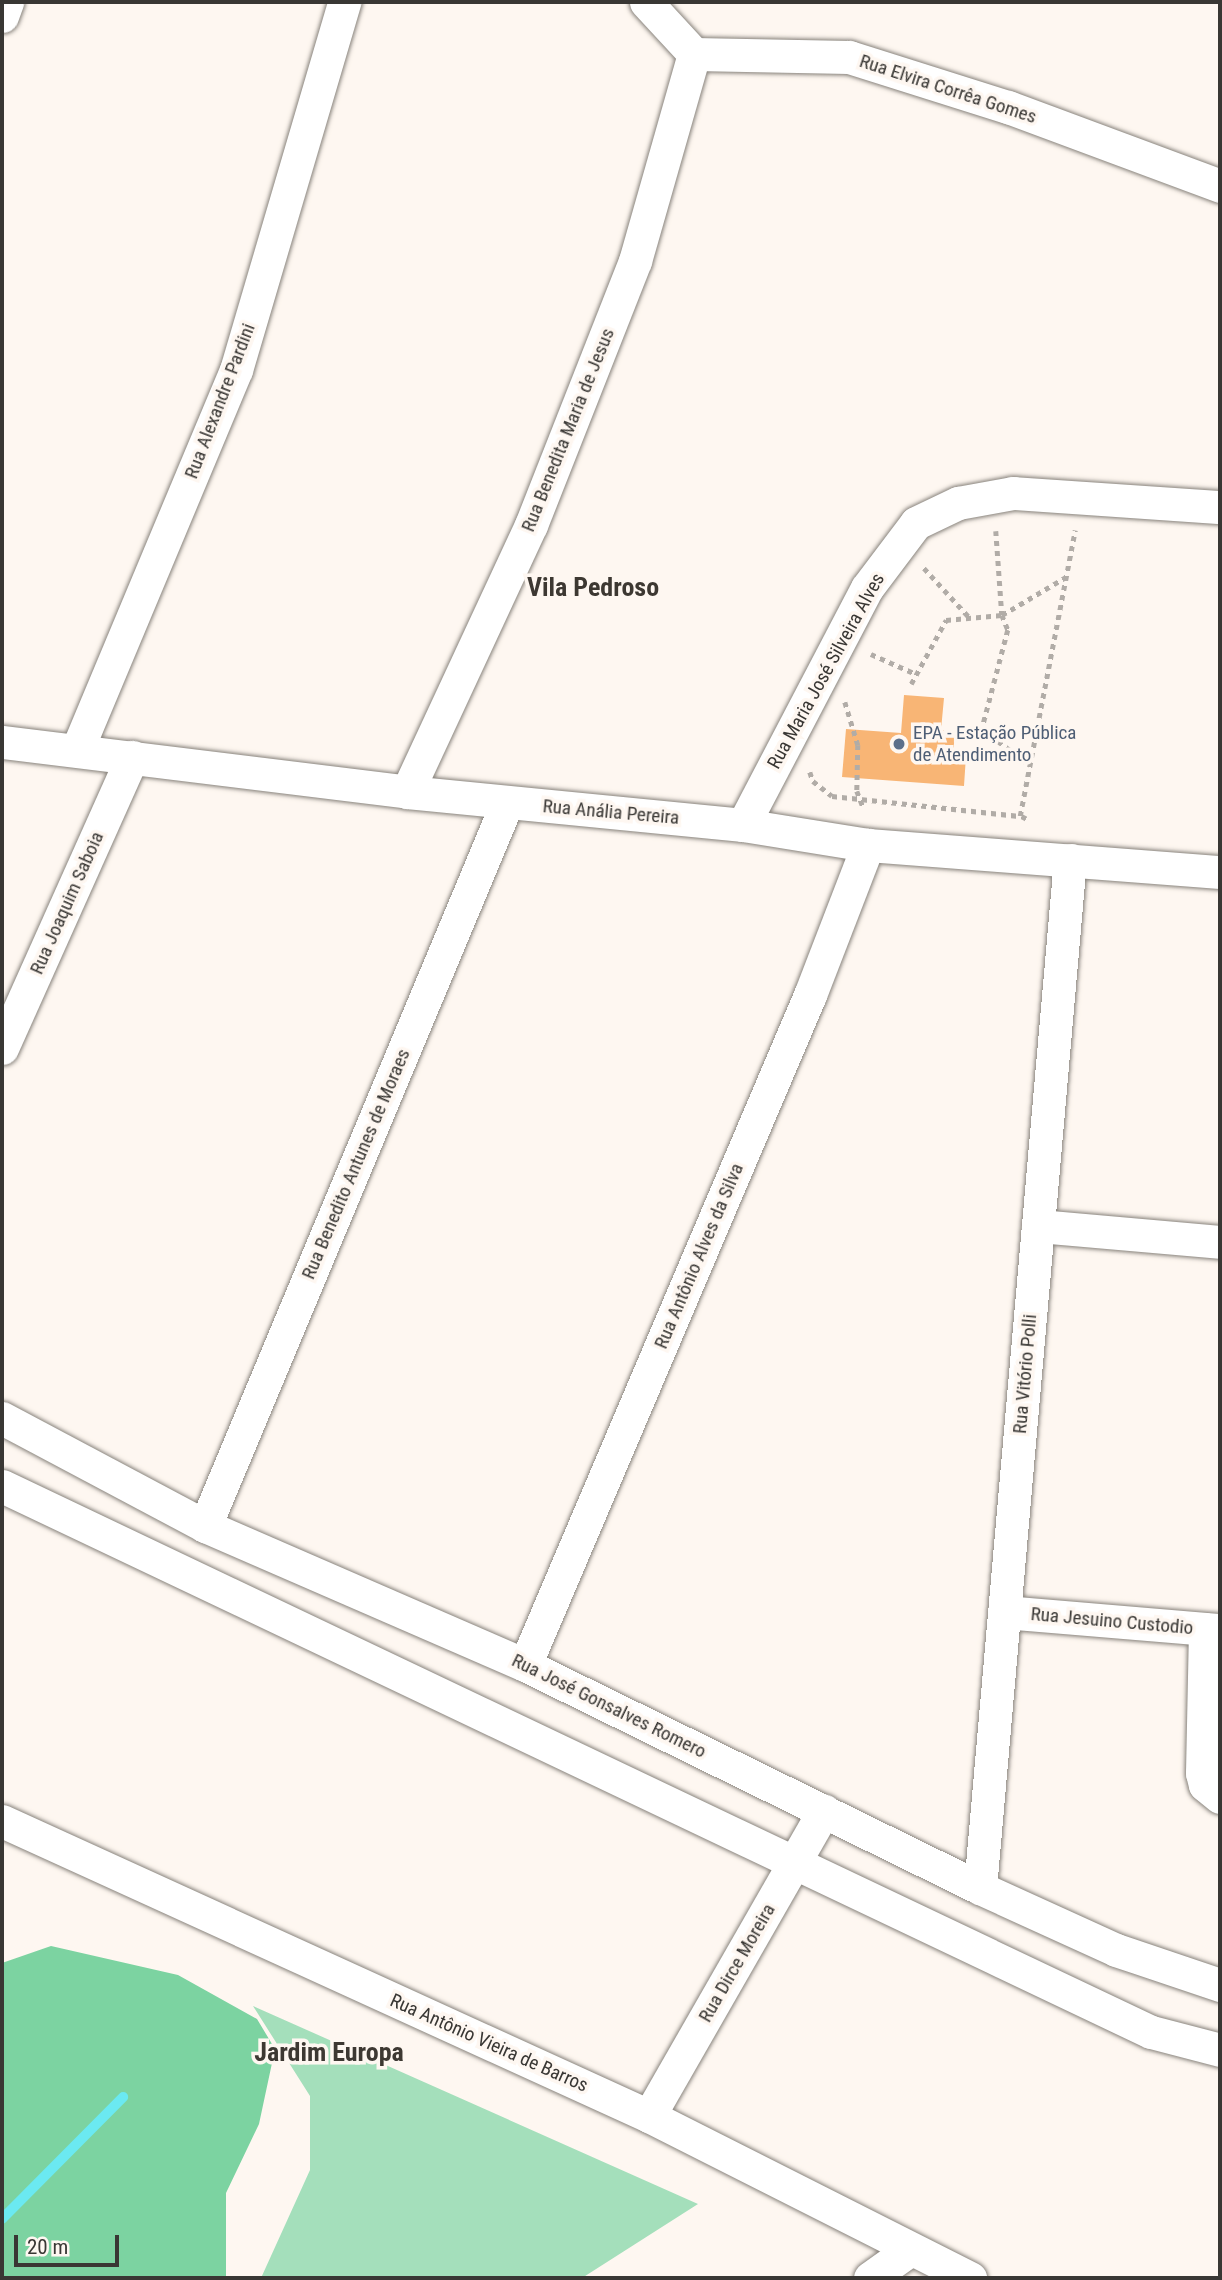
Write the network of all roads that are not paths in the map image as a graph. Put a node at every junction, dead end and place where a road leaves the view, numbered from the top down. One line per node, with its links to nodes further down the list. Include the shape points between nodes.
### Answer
1 (7, 2): 4 (street)
2 (344, 2): 9 (street, Rua Alexandre Pardini, via 236,370)
3 (646, 2): 5 (street)
4 (2, 16)
5 (694, 54): 6 (street, Rua Elvira Corrêa Gomes, via 849,57 1008,107); 11 (street, Rua Benedita Maria de Jesus, via 635,261 531,525)
6 (1220, 186)
7 (1220, 507): 13 (street, Rua Maria José Silveira Alves, via 1013,493 958,503 916,523 867,588 847,652)
8 (2, 741): 9 (street, Rua Anália Pereira)
9 (77, 750): 10 (street, Rua Anália Pereira)
10 (132, 757): 11 (street, Rua Anália Pereira); 17 (street, Rua Joaquim Saboia)
11 (407, 792): 12 (street, Rua Anália Pereira)
12 (507, 803): 13 (street, Rua Anália Pereira); 22 (street, Rua Benedito Antunes de Moraes)
13 (743, 825): 14 (street, Rua Anália Pereira)
14 (873, 845): 15 (street, Rua Anália Pereira); 25 (street, Rua Antônio Alves da Silva)
15 (1070, 860): 16 (street, Rua Anália Pereira); 18 (street, Rua Vitório Polli)
16 (1220, 872)
17 (2, 1048)
18 (1038, 1226): 19 (street); 23 (street, Rua Vitório Polli)
19 (1220, 1242)
20 (2, 1418): 22 (street, Rua José Gonsalves Romero)
21 (2, 1486): 29 (street)
22 (205, 1526): 25 (street, Rua José Gonsalves Romero)
23 (1004, 1612): 24 (street, Rua Jesuino Custodio); 30 (street, Rua Vitório Polli)
24 (1212, 1630): 26 (street, via 1202,1773 1205,1785)
25 (525, 1665): 27 (street, Rua José Gonsalves Romero)
26 (1220, 1797)
27 (824, 1811): 29 (street, Rua Dirce Moreira); 30 (street, Rua José Gonsalves Romero)
28 (2, 1821): 33 (street, Rua Antônio Vieira de Barros)
29 (794, 1865): 32 (street, via 1152,2032); 33 (street, Rua Dirce Moreira)
30 (980, 1888): 31 (street, Rua José Gonsalves Romero, via 1116,1950)
31 (1220, 1985)
32 (1220, 2050)
33 (649, 2116): 34 (street, Rua Antônio Vieira de Barros)
34 (908, 2250): 35 (street); 36 (street, Rua Antônio Vieira de Barros)
35 (870, 2278)
36 (970, 2278)

